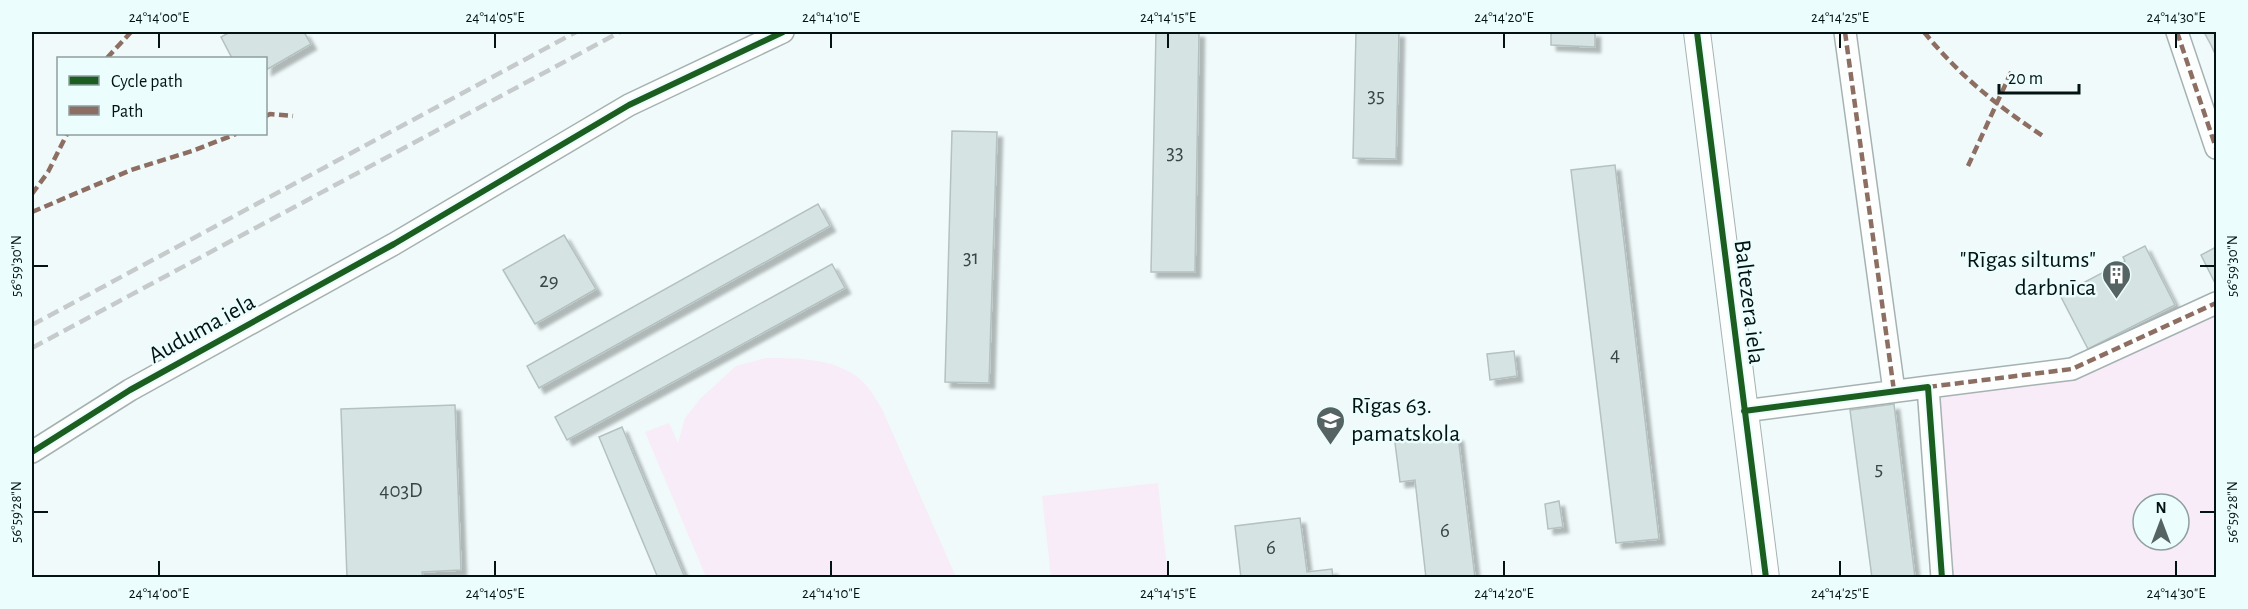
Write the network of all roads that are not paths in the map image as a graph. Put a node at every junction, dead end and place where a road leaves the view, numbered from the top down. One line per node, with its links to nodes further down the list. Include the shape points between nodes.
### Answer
1 (783, 32): 10 (street, Auduma iela, via 628,105 394,244 130,390)
2 (1697, 32): 9 (street, Baltezera iela)
3 (1845, 32): 8 (street)
4 (2176, 32): 5 (street)
5 (2217, 148)
6 (2217, 303): 7 (street, via 2072,369)
7 (1928, 387): 8 (street); 12 (street)
8 (1894, 391): 9 (street)
9 (1744, 411): 11 (street, Baltezera iela)
10 (32, 452)
11 (1766, 578)
12 (1942, 578)

